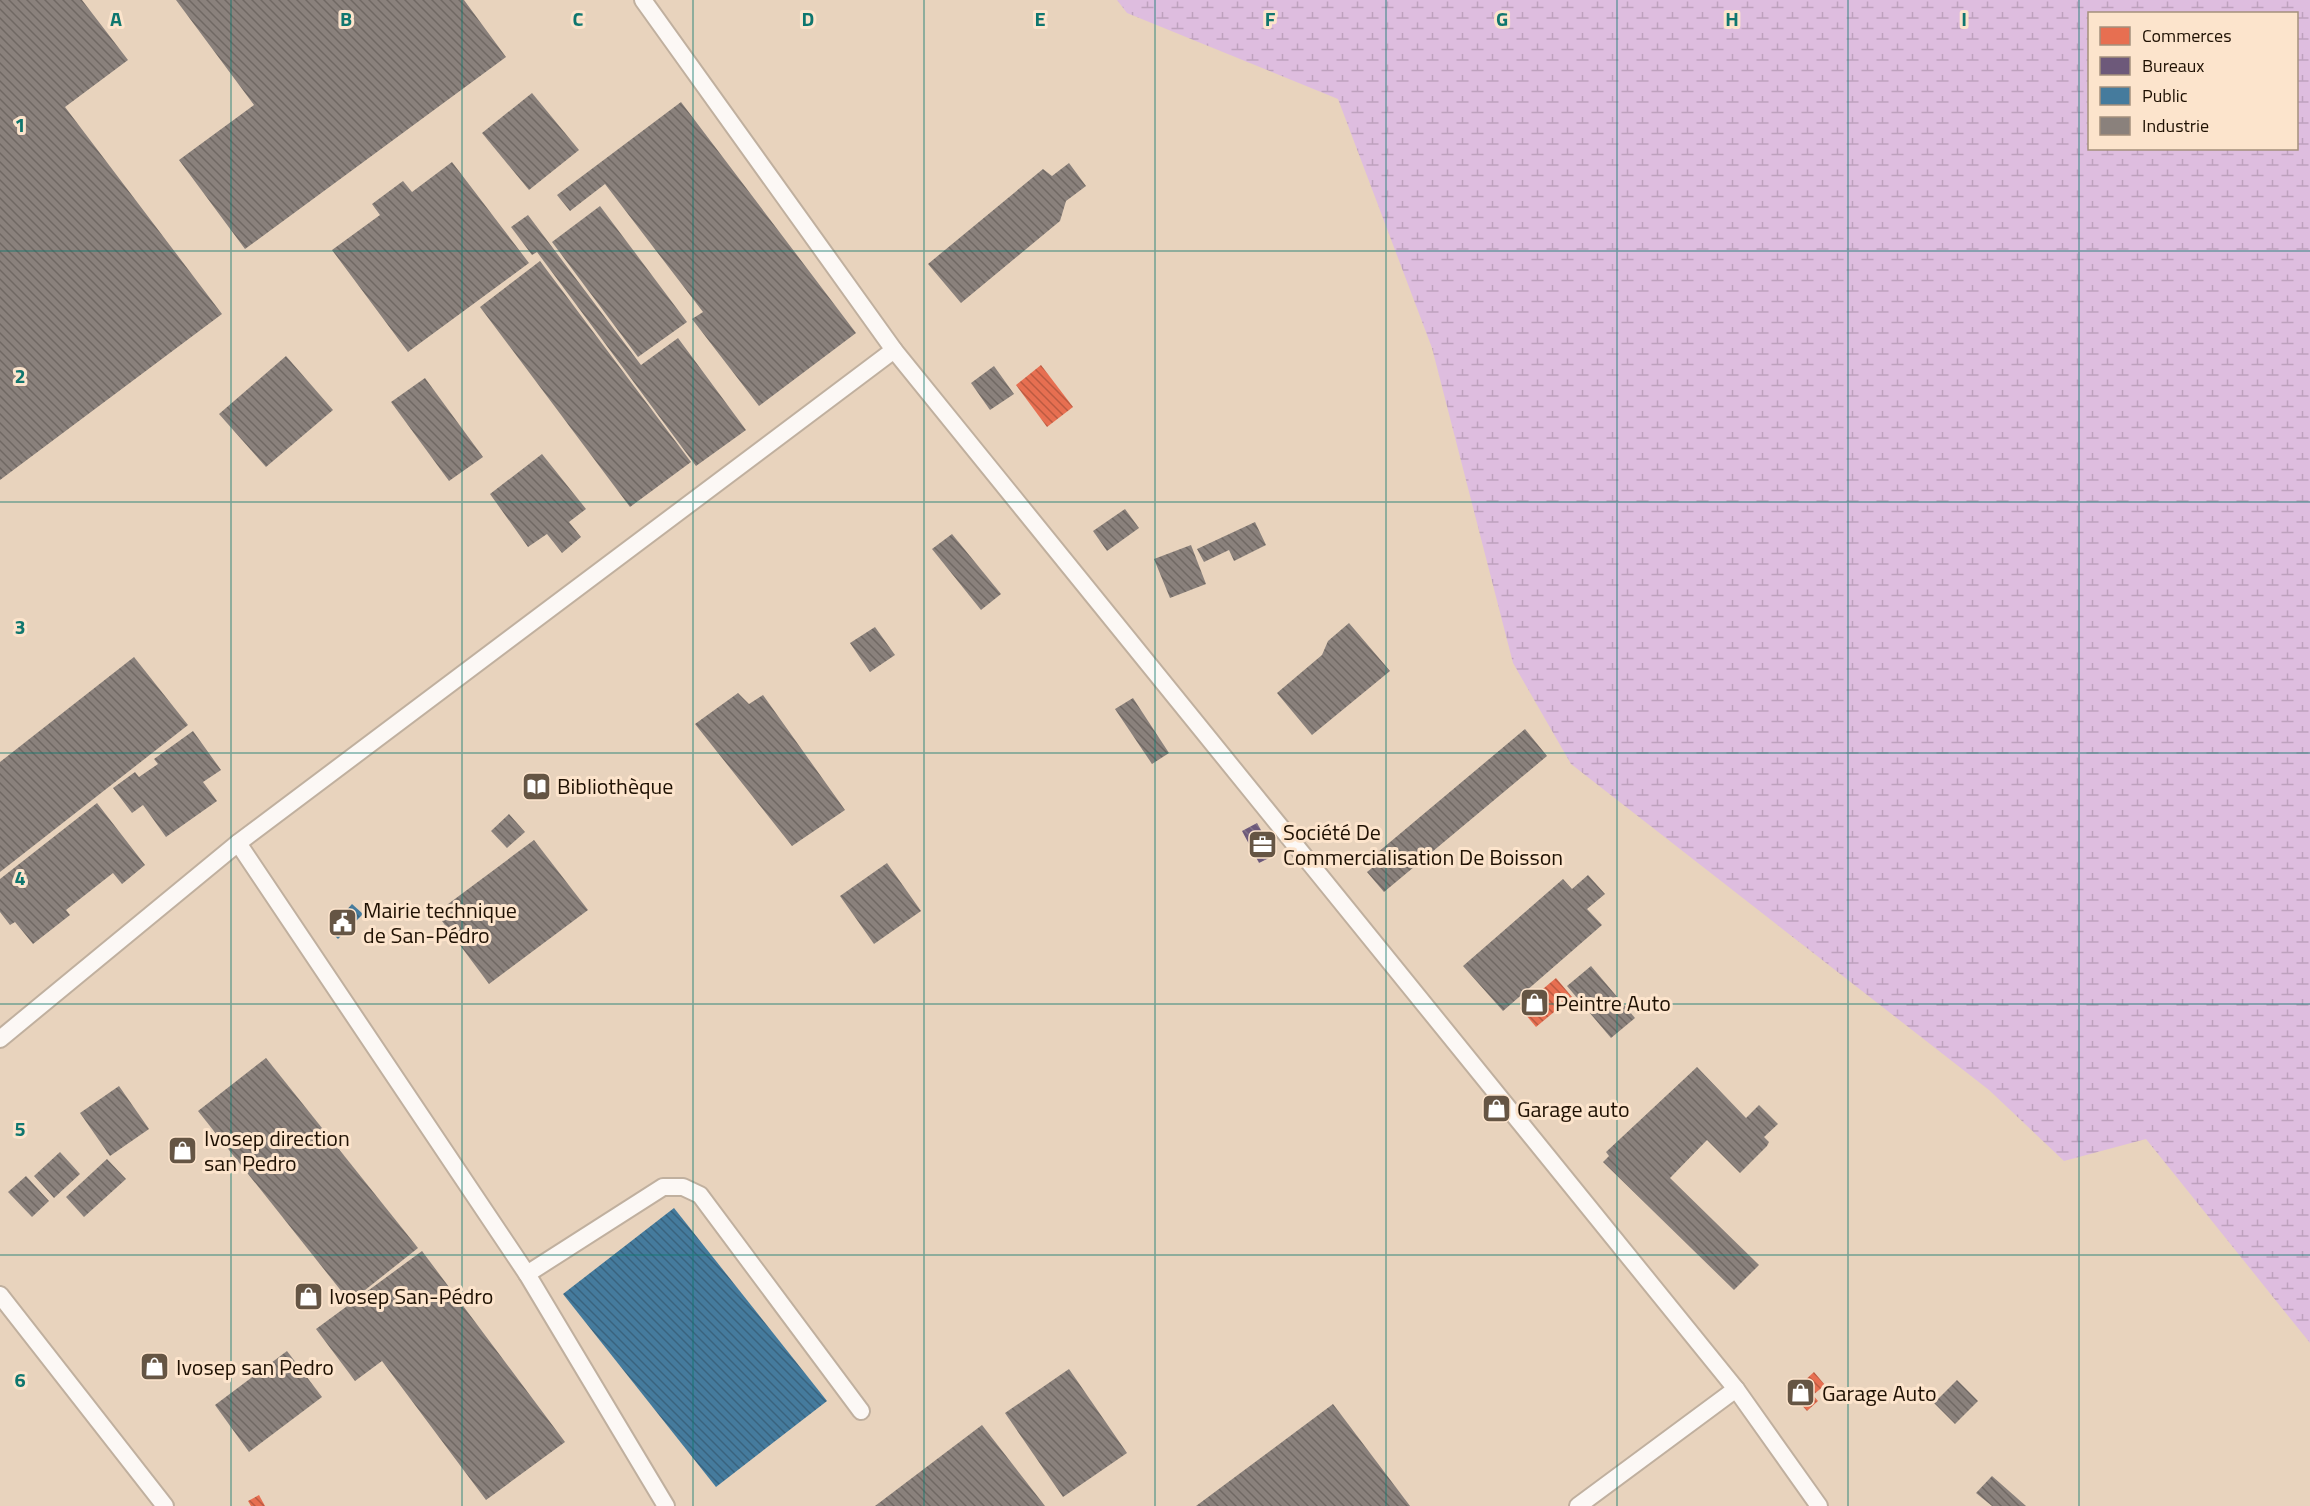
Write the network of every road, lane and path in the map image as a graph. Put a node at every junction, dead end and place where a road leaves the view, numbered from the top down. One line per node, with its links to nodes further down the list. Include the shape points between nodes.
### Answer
1 (643, 0): 2 (lane)
2 (894, 350): 3 (lane); 7 (lane)
3 (238, 843): 4 (lane); 5 (lane)
4 (0, 1039)
5 (526, 1275): 8 (lane, via 663,1187 683,1187 700,1195); 10 (lane)
6 (0, 1295): 9 (lane)
7 (1736, 1389): 11 (lane); 12 (lane)
8 (861, 1411)
9 (165, 1506)
10 (666, 1506)
11 (1578, 1506)
12 (1819, 1506)

